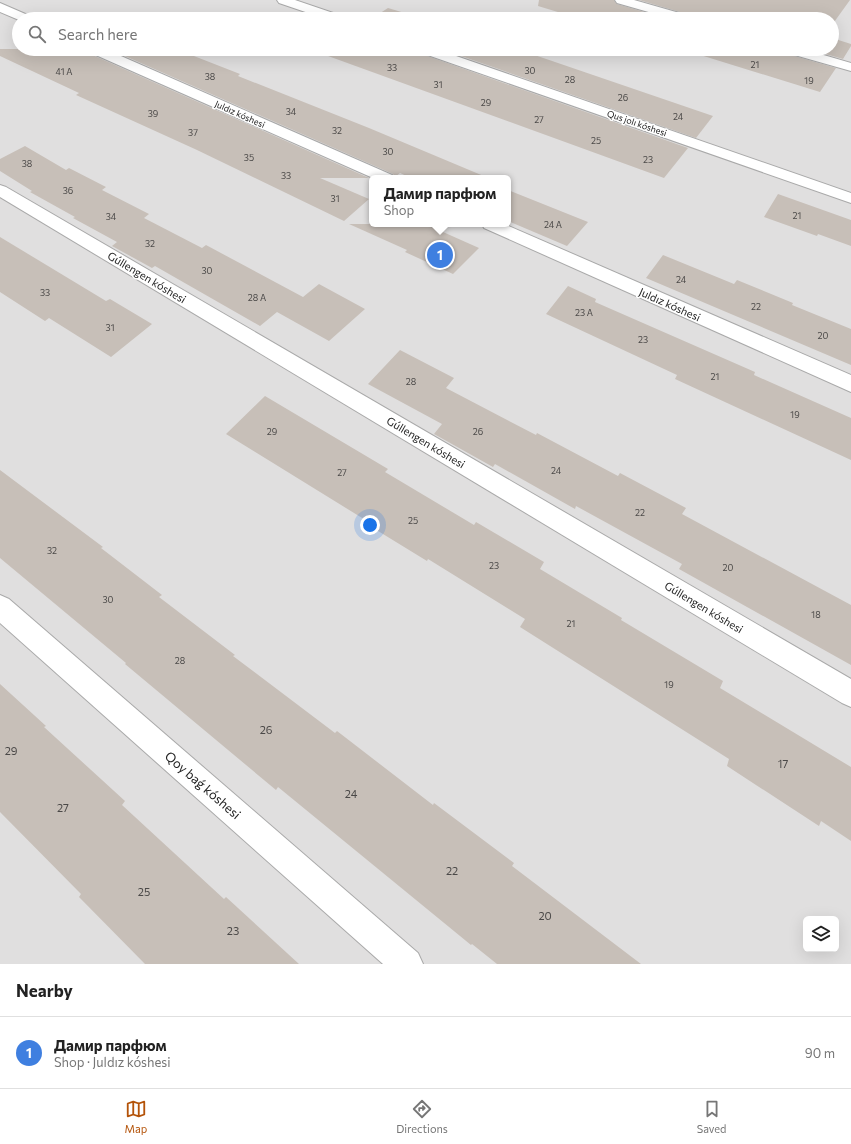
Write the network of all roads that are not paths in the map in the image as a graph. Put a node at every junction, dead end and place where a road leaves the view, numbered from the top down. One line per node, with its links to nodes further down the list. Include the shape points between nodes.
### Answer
1 (14, 0): 4 (street)
2 (283, 0): 5 (street)
3 (621, 0): 6 (street)
4 (0, 7): 7 (street)
5 (318, 12)
6 (662, 12)
7 (12, 13)
8 (110, 56): 12 (street, Juldız kóshesi)
9 (444, 56): 14 (street, Qus jolı kóshesi)
10 (813, 56): 11 (street)
11 (851, 67)
12 (379, 175)
13 (0, 190): 18 (street, Gúllengen kóshesi)
14 (851, 198)
15 (497, 227): 16 (street, Juldız kóshesi)
16 (851, 384)
17 (0, 607): 19 (street, Qoy baǵ kóshesi)
18 (851, 694)
19 (407, 964)

